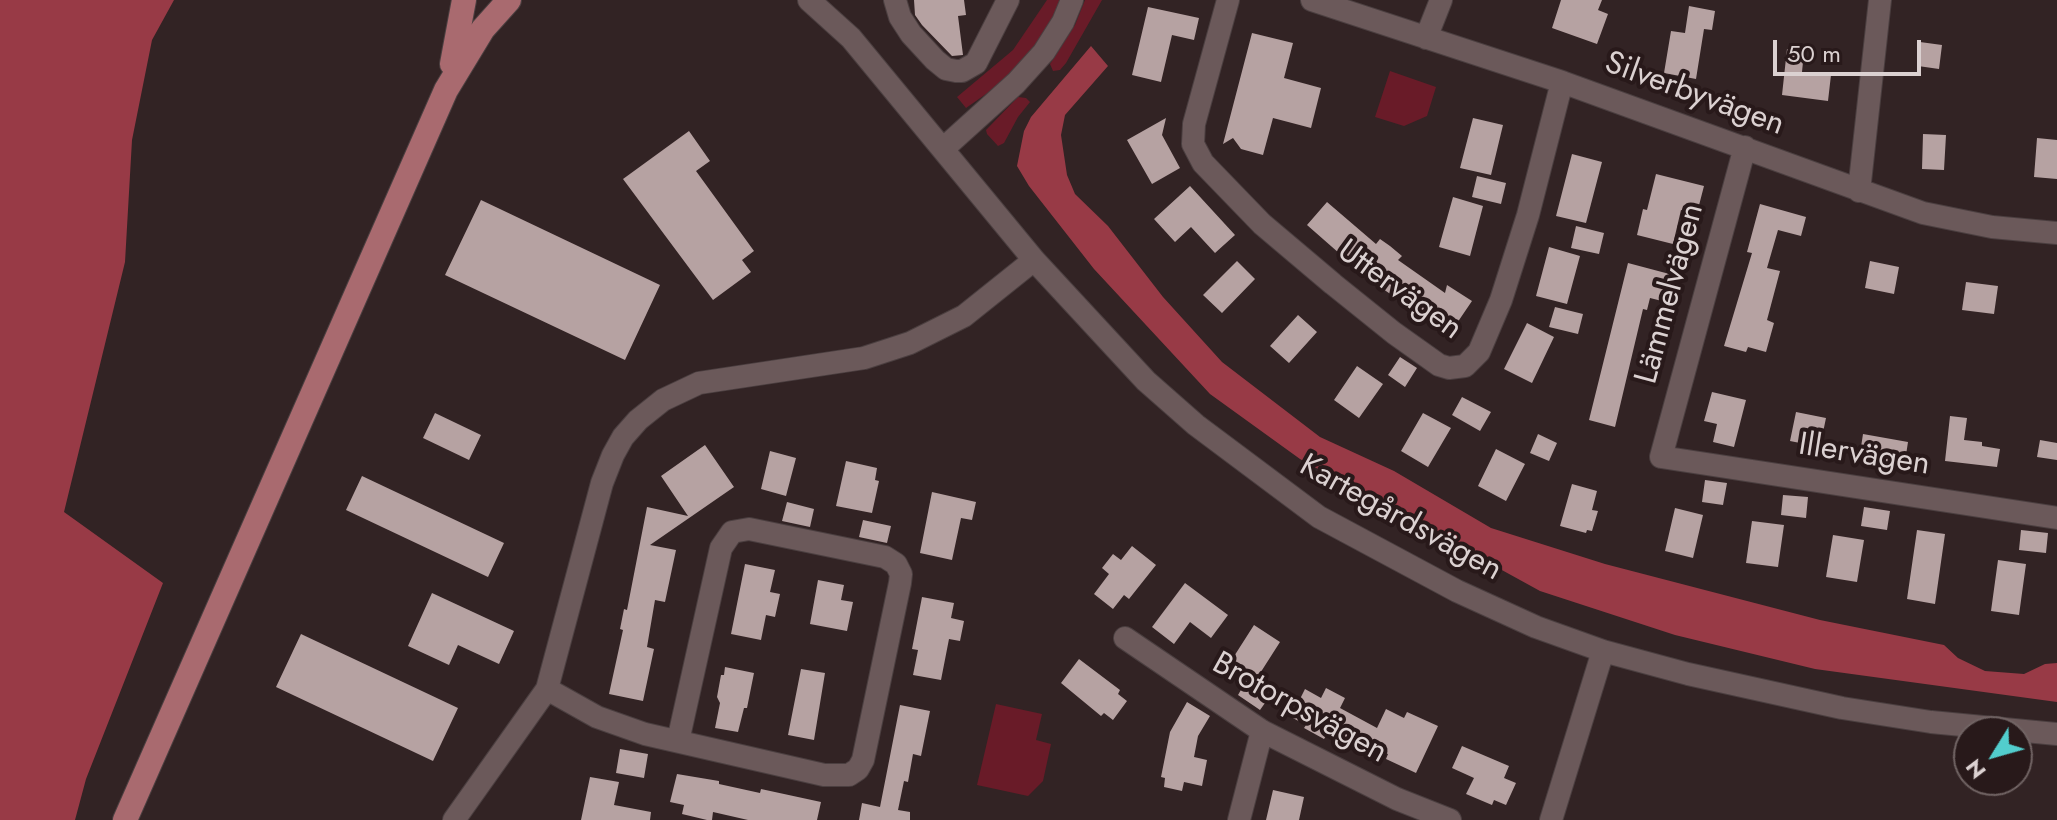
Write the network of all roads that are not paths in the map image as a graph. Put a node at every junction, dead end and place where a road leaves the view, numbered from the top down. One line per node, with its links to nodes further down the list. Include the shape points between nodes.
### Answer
1 (464, 0): 13 (main road)
2 (509, 0): 13 (main road, via 483,29)
3 (809, 0): 15 (street, Kartegårdsvägen, via 851,38)
4 (895, 0): 10 (street, via 911,34 935,60 956,71 976,63)
5 (1072, 0): 15 (street, via 1044,52)
6 (1228, 0): 12 (street, Uttervägen, via 1194,124 1193,144 1203,163 1262,224 1333,284 1449,368 1472,361 1489,332 1528,215)
7 (1312, 0): 11 (street, Silverbyvägen)
8 (1441, 0): 11 (street)
9 (1880, 0): 16 (street)
10 (1003, 2)
11 (1426, 38): 12 (street, Silverbyvägen)
12 (1562, 82): 14 (street, Silverbyvägen)
13 (446, 90): 28 (main road)
14 (1745, 147): 16 (street, Silverbyvägen); 19 (street, Lämmelvägen)
15 (944, 148): 18 (street, Kartegårdsvägen)
16 (1859, 191): 17 (street, Silverbyvägen, via 1967,223)
17 (2057, 233)
18 (1034, 260): 22 (street, Kartegårdsvägen, via 1146,381 1319,517 1457,591); 23 (street, via 964,316 889,352 718,379 681,390 649,409 623,437 602,483)
19 (1661, 457): 20 (street, Illervägen)
20 (2057, 518)
21 (1125, 638): 24 (street, Brotorpsvägen)
22 (1603, 651): 25 (street, Kartegårdsvägen, via 1842,708); 32 (street)
23 (547, 689): 26 (street, via 608,722); 29 (street)
24 (1262, 731): 27 (street, Brotorpsvägen); 30 (street)
25 (2057, 734)
26 (678, 741): 26 (street, via 824,775 839,777 858,769 900,583 896,564 885,557 749,529 732,532 714,572)
27 (1423, 815): 31 (street, Brotorpsvägen)
28 (125, 820)
29 (454, 820)
30 (1239, 820)
31 (1450, 820)
32 (1551, 820)

